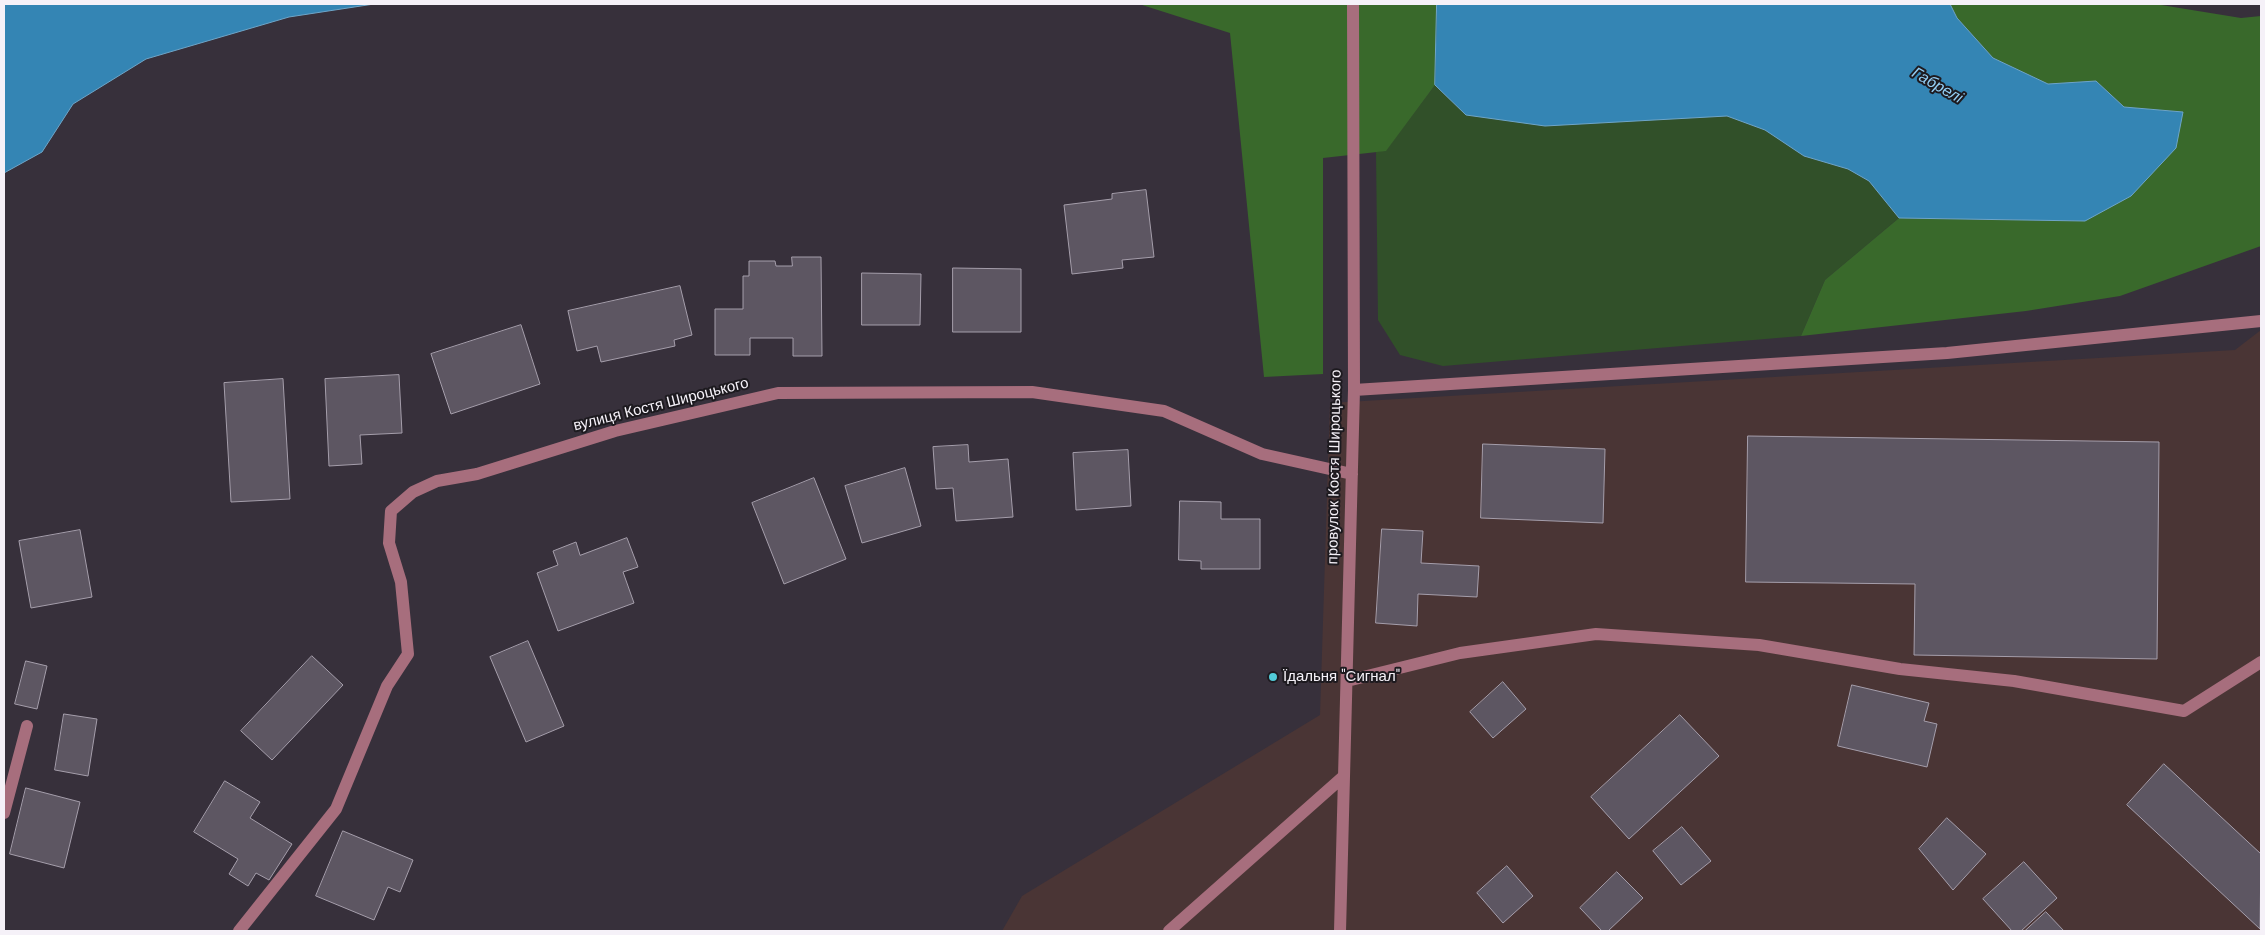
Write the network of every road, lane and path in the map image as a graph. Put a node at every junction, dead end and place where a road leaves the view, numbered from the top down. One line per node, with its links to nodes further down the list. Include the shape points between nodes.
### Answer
1 (1353, 4): 3 (street, провулок Костя Широцького)
2 (2261, 321): 3 (street, via 1947,353)
3 (1354, 390): 4 (street, провулок Костя Широцького)
4 (1352, 474): 6 (street, провулок Костя Широцького); 10 (street, вулиця Костя Широцького, via 1262,454 1164,411 1032,392 778,393 615,430 477,474 437,481 413,492 391,511 389,543 401,582 408,654 388,686 336,809)
5 (2261, 662): 6 (street, via 2184,711 2014,681 1900,669 1759,645 1596,634 1460,653)
6 (1347, 682): 8 (street, провулок Костя Широцького)
7 (27, 726): 9 (street)
8 (1344, 776): 11 (street); 12 (street, провулок Костя Широцького)
9 (4, 813)
10 (239, 931)
11 (1169, 931)
12 (1340, 931)

